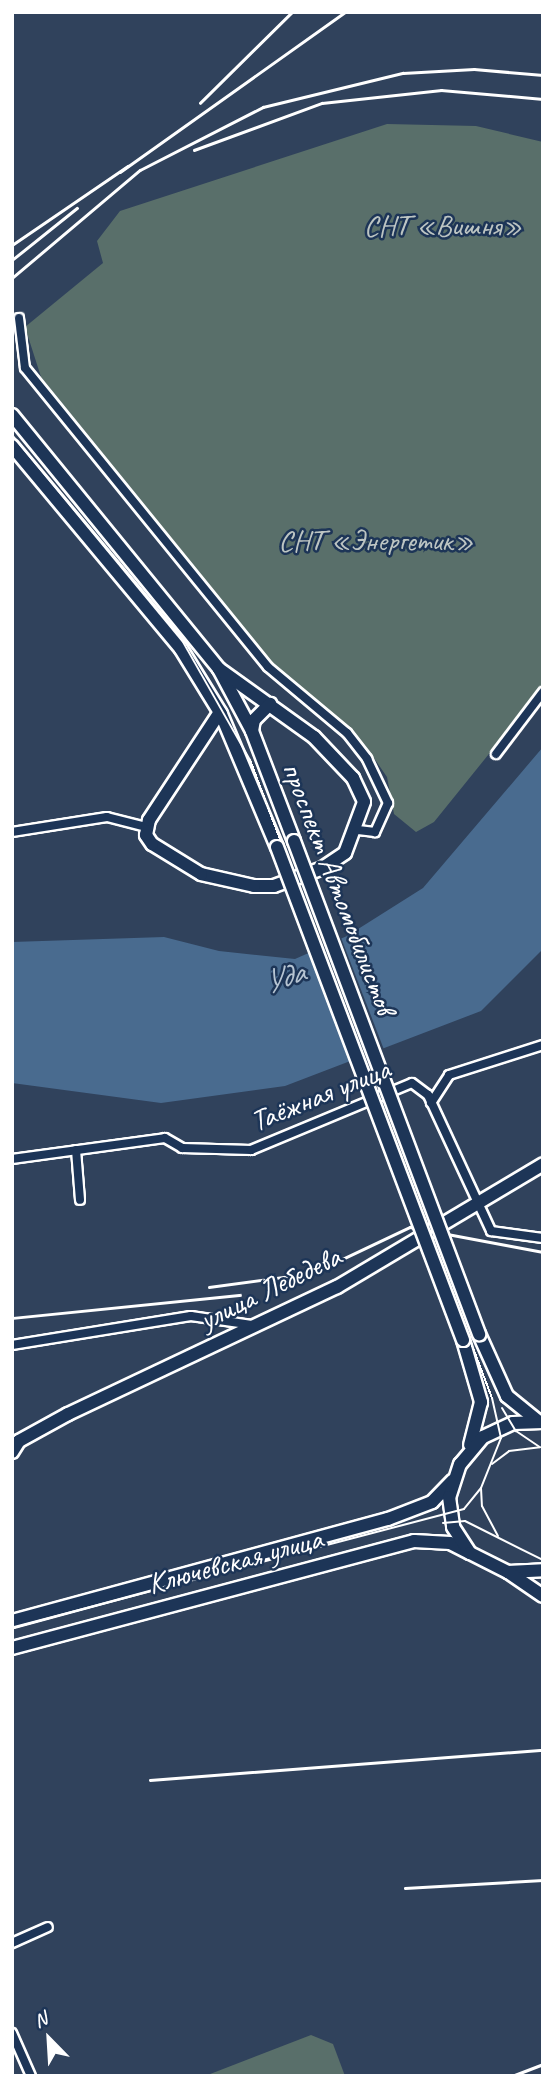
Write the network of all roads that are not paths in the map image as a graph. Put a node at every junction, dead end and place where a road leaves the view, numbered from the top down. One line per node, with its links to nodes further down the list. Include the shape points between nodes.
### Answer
1 (19, 318): 11 (street, via 25,368 268,667 347,733 367,759 388,803 375,832)
2 (12, 415): 4 (main road, проспект Автомобилистов)
3 (12, 446): 7 (main road, проспект Автомобилистов, via 181,649)
4 (219, 669): 6 (main road); 8 (main road, проспект Автомобилистов)
5 (543, 692): 9 (street)
6 (270, 704): 8 (main road, via 254,720); 11 (main road, via 353,778 363,802)
7 (220, 712): 10 (main road); 25 (main road, проспект Автомобилистов, bridge, via 277,847 463,1340 482,1413)
8 (252, 731): 23 (main road, проспект Автомобилистов, bridge, via 479,1334 507,1395)
9 (496, 754)
10 (146, 827): 11 (main road, via 152,844 201,874 274,886 323,869 345,852); 12 (street, via 107,817)
11 (358, 830)
12 (12, 832)
13 (543, 1045): 14 (street, Таёжная улица, via 449,1075)
14 (431, 1103): 15 (street, Таёжная улица, via 412,1083 251,1150 182,1148 164,1138); 19 (street)
15 (76, 1150): 16 (street); 18 (street)
16 (12, 1159)
17 (543, 1164): 19 (main road, улица Лебедева)
18 (80, 1200)
19 (477, 1203): 20 (street, via 491,1231); 21 (main road, улица Лебедева, via 337,1287)
20 (543, 1238)
21 (253, 1325): 22 (street, via 191,1316); 24 (main road, улица Лебедева)
22 (12, 1345)
23 (540, 1422): 25 (main road, via 495,1429)
24 (15, 1445)
25 (460, 1464): 26 (main road, проспект Автомобилистов)
26 (453, 1480): 27 (main road, via 451,1521); 31 (main road, Ключевская улица, via 432,1502 388,1519)
27 (470, 1553): 29 (main road, Ключевская улица); 32 (main road, Ключевская улица, via 450,1543 414,1541)
28 (543, 1570): 29 (main road)
29 (508, 1572): 30 (main road, Ключевская улица)
30 (543, 1595)
31 (12, 1621)
32 (12, 1648)
33 (48, 1927): 34 (street)
34 (12, 1943)
35 (12, 2032): 36 (street)
36 (31, 2076)

